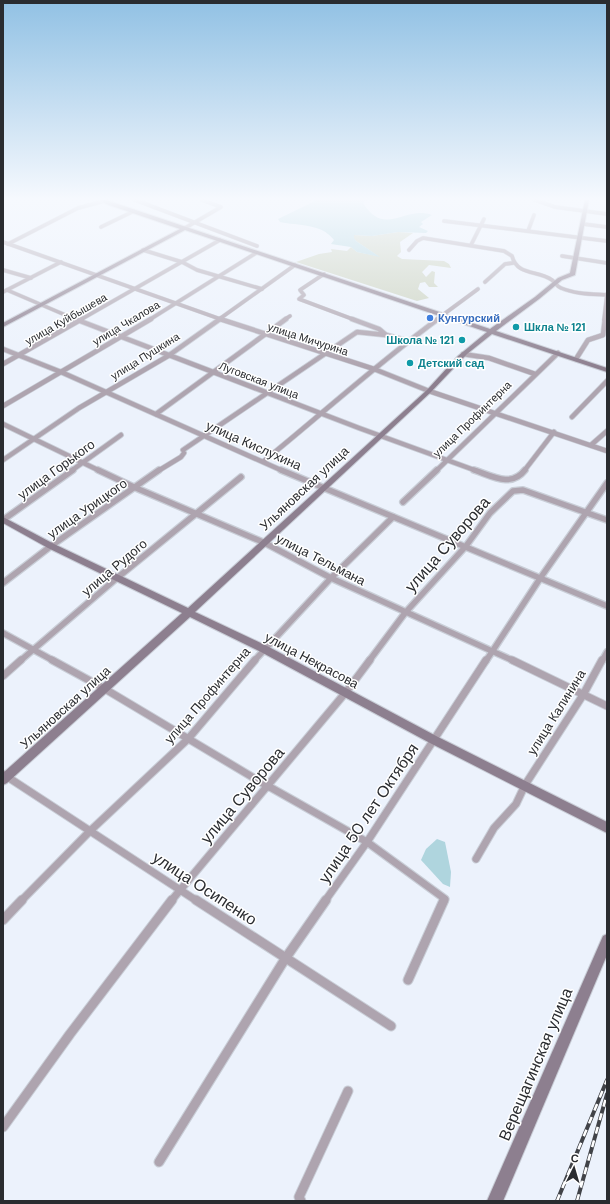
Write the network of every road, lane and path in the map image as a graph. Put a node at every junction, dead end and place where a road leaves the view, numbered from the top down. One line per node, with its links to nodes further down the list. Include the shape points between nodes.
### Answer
1 (44, 256): 10 (street, улица Мичурина)
2 (132, 256): 17 (street)
3 (163, 256): 11 (street)
4 (192, 256): 11 (street, улица Куйбышева)
5 (251, 256): 18 (street, улица Чкалова)
6 (266, 256): 14 (street)
7 (512, 256): 12 (street)
8 (562, 256): 9 (street)
9 (576, 259): 13 (street); 21 (street, Ульяновская улица, via 573,274)
10 (61, 262): 17 (street, улица Мичурина); 19 (street)
11 (182, 262): 18 (street, via 197,270); 23 (street, улица Куйбышева)
12 (514, 263): 20 (street, via 504,264); 21 (street, via 519,268 552,280)
13 (607, 263)
14 (295, 265): 16 (street); 22 (street, улица Пушкина)
15 (3, 270): 19 (street)
16 (324, 274): 29 (street); 36 (street, via 300,290 304,295 299,299 379,329)
17 (97, 275): 23 (street, улица Мичурина); 28 (street)
18 (222, 276): 22 (street); 27 (street, улица Чкалова)
19 (31, 278): 25 (street)
20 (485, 282)
21 (555, 284): 26 (street, via 559,288 574,292); 34 (street, Ульяновская улица)
22 (262, 288): 31 (street, улица Пушкина)
23 (138, 289): 27 (street, улица Мичурина); 32 (street, улица Куйбышева)
24 (478, 289): 29 (street)
25 (5, 291): 28 (street, Луговская улица)
26 (607, 295): 45 (street, via 603,335 588,340)
27 (177, 302): 31 (street, улица Мичурина); 37 (street, улица Чкалова)
28 (41, 305): 32 (street, Луговская улица); 33 (street)
29 (444, 314): 34 (street); 38 (street)
30 (290, 316): 35 (street)
31 (219, 318): 35 (street, улица Мичурина); 44 (street, улица Пушкина)
32 (80, 320): 37 (street, Луговская улица); 43 (street, улица Куйбышева)
33 (3, 325)
34 (491, 330): 41 (street); 42 (street, Ульяновская улица)
35 (263, 334): 40 (street, улица Мичурина); 50 (street)
36 (386, 335): 38 (street); 40 (street, улица Урицкого, via 356,332)
37 (120, 338): 44 (street, Луговская улица); 49 (street, улица Чкалова)
38 (408, 341): 47 (street)
39 (3, 348): 43 (street, улица Кислухина)
40 (323, 353): 47 (street, улица Мичурина); 55 (street, улица Урицкого)
41 (558, 353): 45 (street); 51 (street, улица Профинтерна)
42 (463, 354): 51 (street, via 489,358); 53 (street, Ульяновская улица)
43 (20, 355): 46 (street, улица Куйбышева); 49 (street, улица Кислухина)
44 (168, 356): 50 (street, Луговская улица); 54 (street, улица Пушкина)
45 (576, 359): 48 (street)
46 (3, 364)
47 (374, 369): 53 (street, улица Мичурина); 59 (street)
48 (607, 370)
49 (61, 372): 54 (street, улица Кислухина); 56 (street, улица Чкалова)
50 (213, 372): 55 (street, Луговская улица); 58 (street)
51 (535, 374): 57 (street, улица Профинтерна)
52 (607, 381): 60 (street)
53 (429, 391): 57 (street, улица Мичурина); 64 (street, Ульяновская улица)
54 (106, 392): 58 (street, улица Кислухина); 67 (street, улица Пушкина)
55 (266, 394): 59 (street, Луговская улица); 66 (street, улица Урицкого)
56 (3, 406)
57 (495, 412): 63 (street, улица Мичурина); 71 (street, улица Профинтерна)
58 (156, 414): 66 (street, улица Кислухина)
59 (323, 414): 64 (street, Луговская улица); 72 (street)
60 (572, 417)
61 (3, 424): 67 (street, улица Тельмана)
62 (607, 431): 68 (street)
63 (554, 432): 68 (street, улица Мичурина); 71 (street, Луговская улица, via 520,476 507,481)
64 (380, 434): 71 (street, Луговская улица); 77 (street, Ульяновская улица)
65 (121, 435): 73 (street, улица Горького)
66 (206, 436): 72 (street, улица Кислухина); 76 (street, улица Урицкого)
67 (35, 439): 70 (street, улица Пушкина); 73 (street, улица Тельмана)
68 (591, 445): 69 (street, улица Мичурина)
69 (607, 452)
70 (3, 460)
71 (445, 460): 78 (street, улица Профинтерна)
72 (264, 461): 77 (street, улица Кислухина)
73 (84, 463): 76 (street, улица Тельмана); 82 (street, улица Горького)
74 (241, 477): 80 (street, улица Рудого)
75 (607, 483): 79 (street, улица 50 лет Октября)
76 (136, 488): 80 (street, улица Тельмана); 85 (street, улица Урицкого)
77 (322, 488): 81 (street, улица Кислухина); 84 (street, Ульяновская улица)
78 (403, 502)
79 (587, 513): 83 (street); 86 (street, улица Суворова, via 523,490 513,491 490,513); 89 (street, улица 50 лет Октября)
80 (197, 514): 84 (street, улица Тельмана); 87 (street, улица Рудого)
81 (393, 517): 86 (street, улица Кислухина); 88 (street, улица Профинтерна)
82 (3, 520): 85 (street, улица Некрасова)
83 (607, 520)
84 (265, 543): 88 (street, улица Тельмана); 92 (street, Ульяновская улица)
85 (51, 546): 87 (street, улица Некрасова); 90 (street, улица Урицкого)
86 (466, 546): 89 (street, улица Кислухина); 93 (street, улица Суворова)
87 (117, 578): 92 (street, улица Некрасова); 95 (street, улица Рудого)
88 (331, 578): 93 (street, улица Тельмана); 96 (street, улица Профинтерна)
89 (541, 578): 91 (street, улица Кислухина); 97 (street, улица 50 лет Октября)
90 (3, 583)
91 (607, 606)
92 (190, 612): 96 (street, улица Некрасова); 100 (street, Ульяновская улица)
93 (405, 613): 97 (street, улица Тельмана); 101 (street, улица Суворова)
94 (3, 633): 95 (street)
95 (35, 649): 99 (street, улица Рудого); 100 (street)
96 (264, 649): 101 (street, улица Некрасова); 104 (street, улица Профинтерна)
97 (493, 651): 102 (street, улица Тельмана); 105 (street, улица 50 лет Октября)
98 (607, 652): 102 (street, улица Калинина)
99 (3, 676)
100 (105, 689): 104 (street); 106 (street, Ульяновская улица)
101 (346, 692): 105 (street, улица Некрасова); 108 (street, улица Суворова)
102 (583, 695): 103 (street, улица Тельмана); 107 (street, улица Калинина)
103 (607, 706)
104 (188, 739): 108 (street); 110 (street, улица Профинтерна)
105 (434, 740): 107 (street, улица Некрасова); 111 (street, улица 50 лет Октября)
106 (4, 777): 110 (street, улица Осипенко)
107 (525, 785): 109 (street, улица Некрасова); 112 (street, улица Калинина, via 516,804 494,828)
108 (268, 787): 111 (street); 113 (street, улица Суворова)
109 (607, 828)
110 (90, 831): 113 (street, улица Осипенко); 114 (street, улица Профинтерна)
111 (368, 842): 116 (street, улица 50 лет Октября); 117 (street, via 445,899)
112 (476, 859)
113 (180, 890): 116 (street, улица Осипенко); 120 (street, улица Суворова)
114 (3, 920)
115 (607, 940): 123 (street, Верещагинская улица)
116 (285, 959): 118 (street, улица Осипенко); 121 (street, улица 50 лет Октября)
117 (408, 980)
118 (391, 1026)
119 (348, 1091): 122 (street, via 299,1197)
120 (3, 1127)
121 (159, 1162)
122 (301, 1201)
123 (495, 1201)

